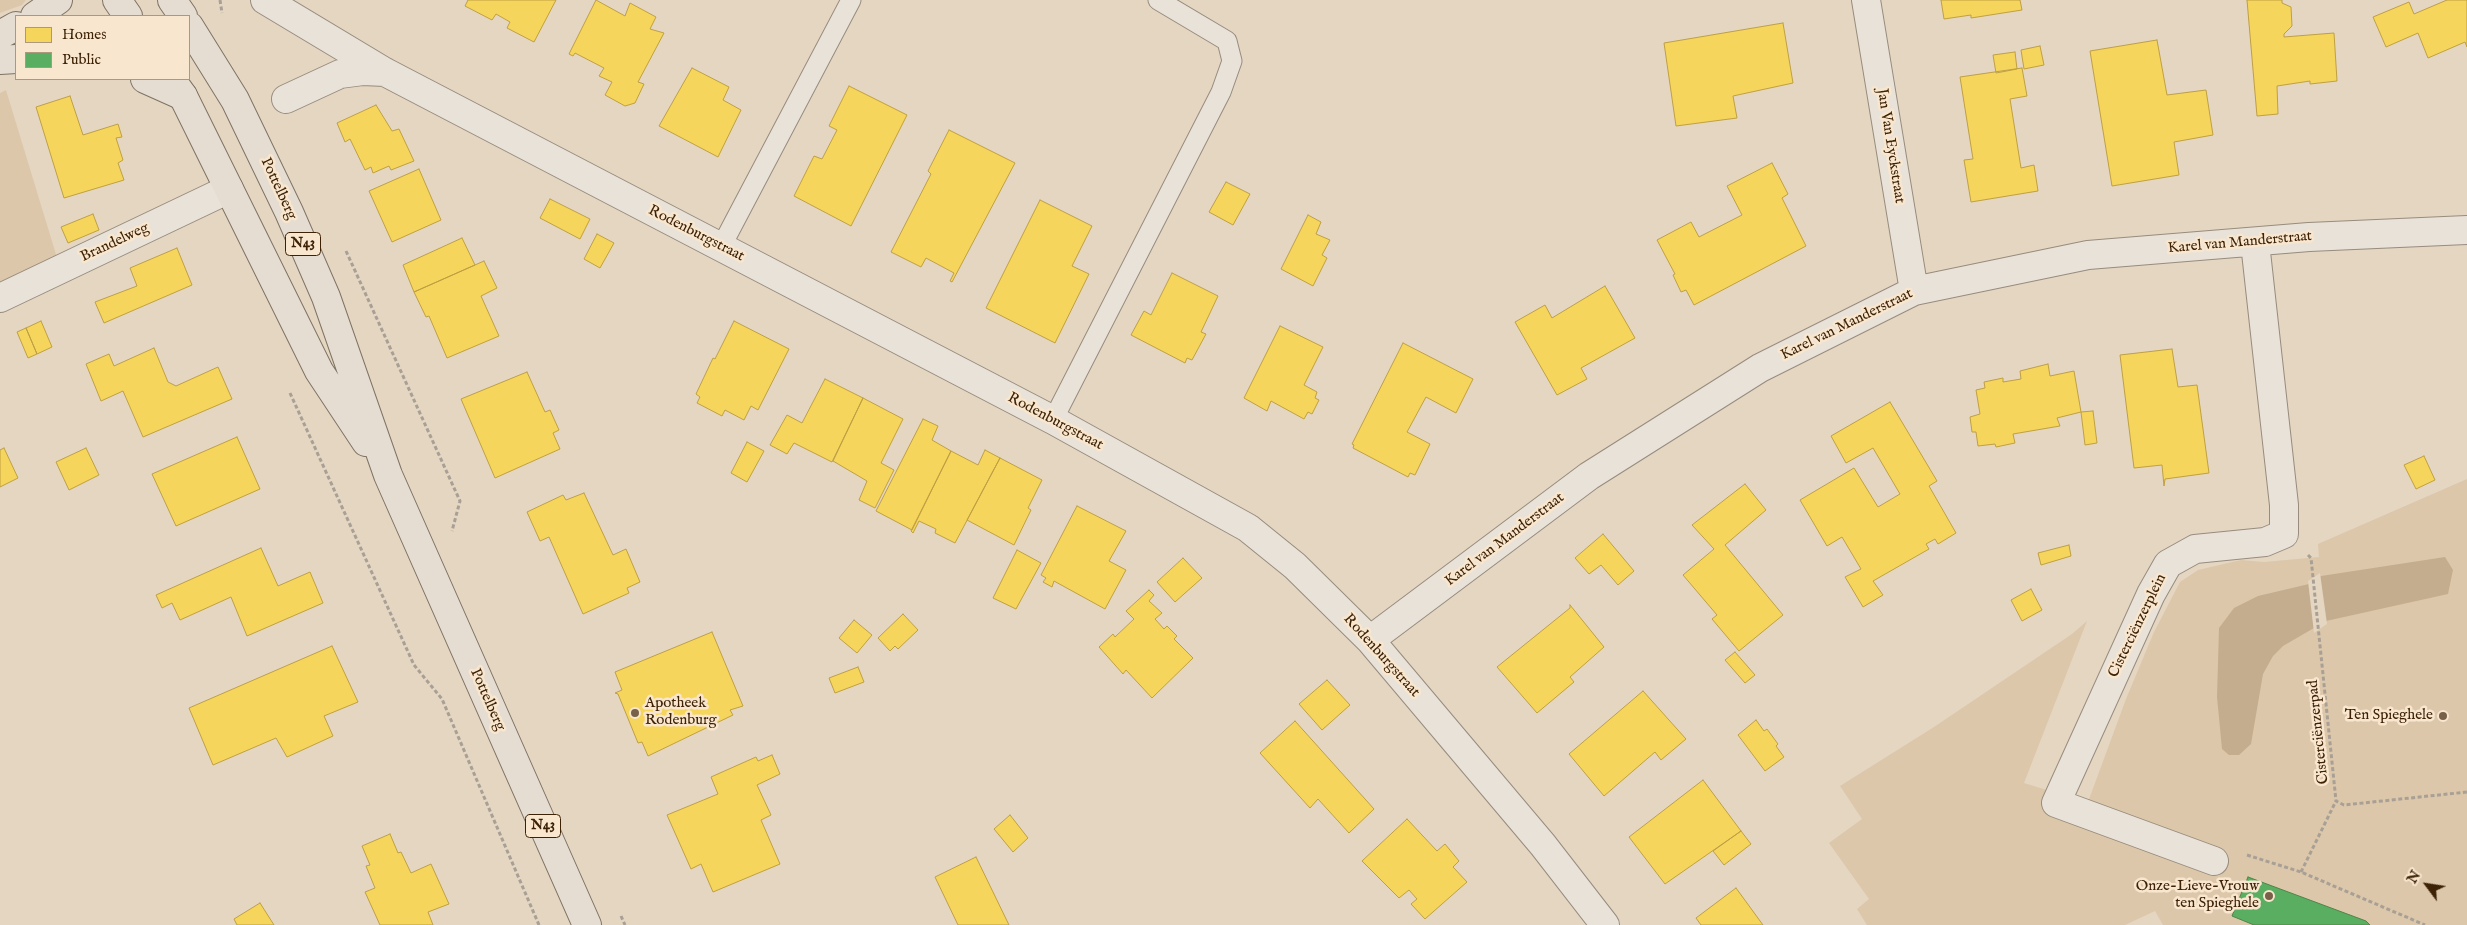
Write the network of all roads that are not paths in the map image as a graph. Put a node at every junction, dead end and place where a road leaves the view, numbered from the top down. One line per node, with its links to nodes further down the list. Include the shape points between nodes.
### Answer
1 (58, 0): 8 (main road)
2 (117, 0): 9 (main road)
3 (172, 0): 10 (main road)
4 (265, 0): 16 (street, Rodenburgstraat)
5 (852, 0): 23 (lane)
6 (1158, 0): 26 (lane, via 1227,41 1232,61 1221,92)
7 (1866, 0): 24 (street, Jan Van Eyckstraat)
8 (36, 15)
9 (127, 15)
10 (182, 15)
11 (15, 27): 13 (main road)
12 (190, 28): 27 (main road, Pottelberg / N43, via 235,100 289,212 326,297)
13 (0, 35)
14 (15, 59): 15 (main road)
15 (0, 60)
16 (385, 72): 19 (street, Rodenburgstraat, via 340,74); 23 (street, Rodenburgstraat)
17 (149, 80): 18 (main road)
18 (177, 87): 20 (main road, Pottelberg / N43)
19 (286, 99)
20 (230, 189): 25 (street, Brandelweg); 27 (main road, Pottelberg / N43, via 319,371)
21 (2467, 230): 22 (street, Karel van Manderstraat, via 2309,237)
22 (2255, 243): 24 (street, Karel van Manderstraat, via 2088,255); 29 (street, Cisterciënzerplein, via 2284,505 2284,534 2265,542 2195,549 2168,564 2151,594 2056,804)
23 (721, 248): 26 (street, Rodenburgstraat)
24 (1914, 291): 28 (street, Karel van Manderstraat, via 1760,368 1589,476)
25 (0, 298)
26 (1053, 420): 28 (street, Rodenburgstraat, via 1248,528 1294,566)
27 (388, 475): 30 (main road, Pottelberg / N43)
28 (1370, 640): 31 (street, Rodenburgstraat, via 1544,845)
29 (2214, 861)
30 (587, 925)
31 (1605, 925)

